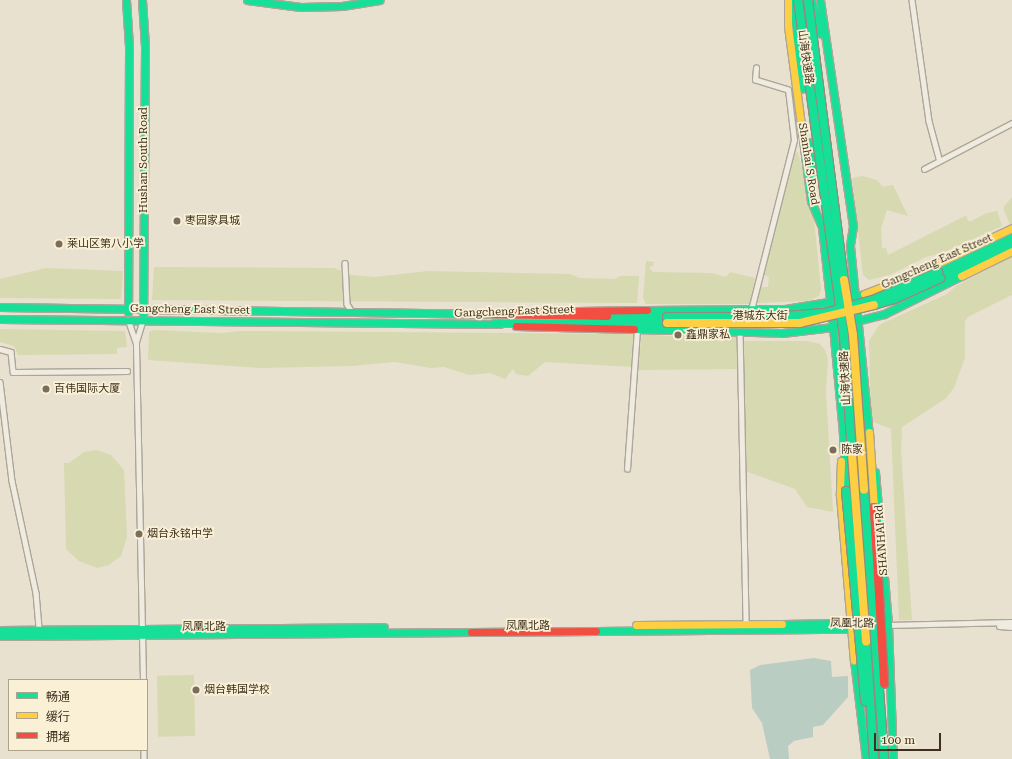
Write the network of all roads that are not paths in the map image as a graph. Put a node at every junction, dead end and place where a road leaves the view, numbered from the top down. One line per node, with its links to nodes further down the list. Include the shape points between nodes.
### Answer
1 (126, 0): 26 (main road, Hushan South Road, via 129,47)
2 (142, 0): 27 (main road, Hushan South Road)
3 (247, 0): 4 (main road, via 300,7 342,6)
4 (380, 0)
5 (788, 0): 15 (main road, Shanhai S Road, via 788,26 811,201)
6 (793, 0): 15 (main road, via 794,26)
7 (798, 0): 58 (main road, 山海快速路, bridge, via 844,337)
8 (810, 0): 19 (main road, via 823,43); 61 (main road, 山海快速路, bridge, via 841,258 853,335)
9 (820, 0): 19 (main road, via 853,226)
10 (912, 0): 13 (street, via 929,120)
11 (756, 68): 28 (street, via 756,80 788,90 794,140)
12 (1012, 123): 13 (street)
13 (939, 159): 14 (street)
14 (924, 169)
15 (822, 227): 24 (main road, Shanhai S Road)
16 (1012, 228): 23 (main road, Gangcheng East Street, via 913,276)
17 (1012, 237): 22 (main road, 港城东大街)
18 (1012, 243): 22 (main road, 港城东大街)
19 (850, 246): 23 (main road)
20 (1012, 250): 35 (main road, Gangcheng East Street, via 884,314)
21 (345, 263): 29 (street, via 347,304)
22 (940, 275): 34 (main road, 港城东大街, bridge, via 894,299 824,319 793,323)
23 (855, 297): 24 (main road, Gangcheng East Street); 35 (main road, SHANHAI Rd)
24 (831, 302): 28 (main road, Gangcheng East Street, via 785,309); 37 (main road, Shanhai S Road)
25 (0, 307): 26 (main road, Gangcheng East Street)
26 (128, 309): 27 (main road, Gangcheng East Street); 32 (main road, Hushan South Road)
27 (142, 309): 29 (main road, Gangcheng East Street); 33 (main road, Hushan South Road)
28 (751, 310): 30 (main road, Gangcheng East Street, via 520,310)
29 (352, 312): 30 (main road, Gangcheng East Street)
30 (492, 314): 34 (main road, 港城东大街)
31 (0, 319): 32 (main road, Gangcheng East Street)
32 (128, 319): 33 (main road, Gangcheng East Street); 40 (street)
33 (143, 320): 36 (main road, Gangcheng East Street); 40 (street)
34 (667, 320): 36 (main road, 港城东大街)
35 (858, 322): 37 (main road); 45 (main road, SHANHAI Rd)
36 (494, 323): 38 (main road, Gangcheng East Street, via 539,329)
37 (833, 328): 39 (main road, Gangcheng East Street, via 782,333); 44 (main road)
38 (637, 330): 39 (main road, Gangcheng East Street); 46 (street)
39 (740, 331): 48 (street)
40 (136, 342): 55 (street)
41 (0, 349): 42 (street, via 11,352 14,372)
42 (126, 371)
43 (0, 382): 54 (street, via 12,481 36,593)
44 (842, 417): 51 (main road, via 840,495); 58 (main road, bridge, via 864,690)
45 (869, 432): 50 (main road, SHANHAI Rd, via 878,494); 62 (main road, bridge)
46 (627, 469)
47 (1012, 622): 49 (street)
48 (746, 624): 51 (main road, 凤凰北路); 55 (main road, 凤凰北路)
49 (962, 624): 50 (street); 52 (street)
50 (888, 625): 51 (main road, 凤凰北路); 63 (main road, SHANHAI Rd)
51 (850, 626): 55 (main road, 凤凰北路); 59 (main road)
52 (1012, 628)
53 (0, 630): 54 (main road, 凤凰北路)
54 (39, 630): 55 (main road, 凤凰北路)
55 (142, 631): 56 (main road, 凤凰北路); 57 (street)
56 (0, 636)
57 (143, 679)
58 (874, 749): 60 (main road, 山海快速路, bridge)
59 (866, 759)
60 (874, 759)
61 (884, 759)
62 (888, 759)
63 (893, 759)

